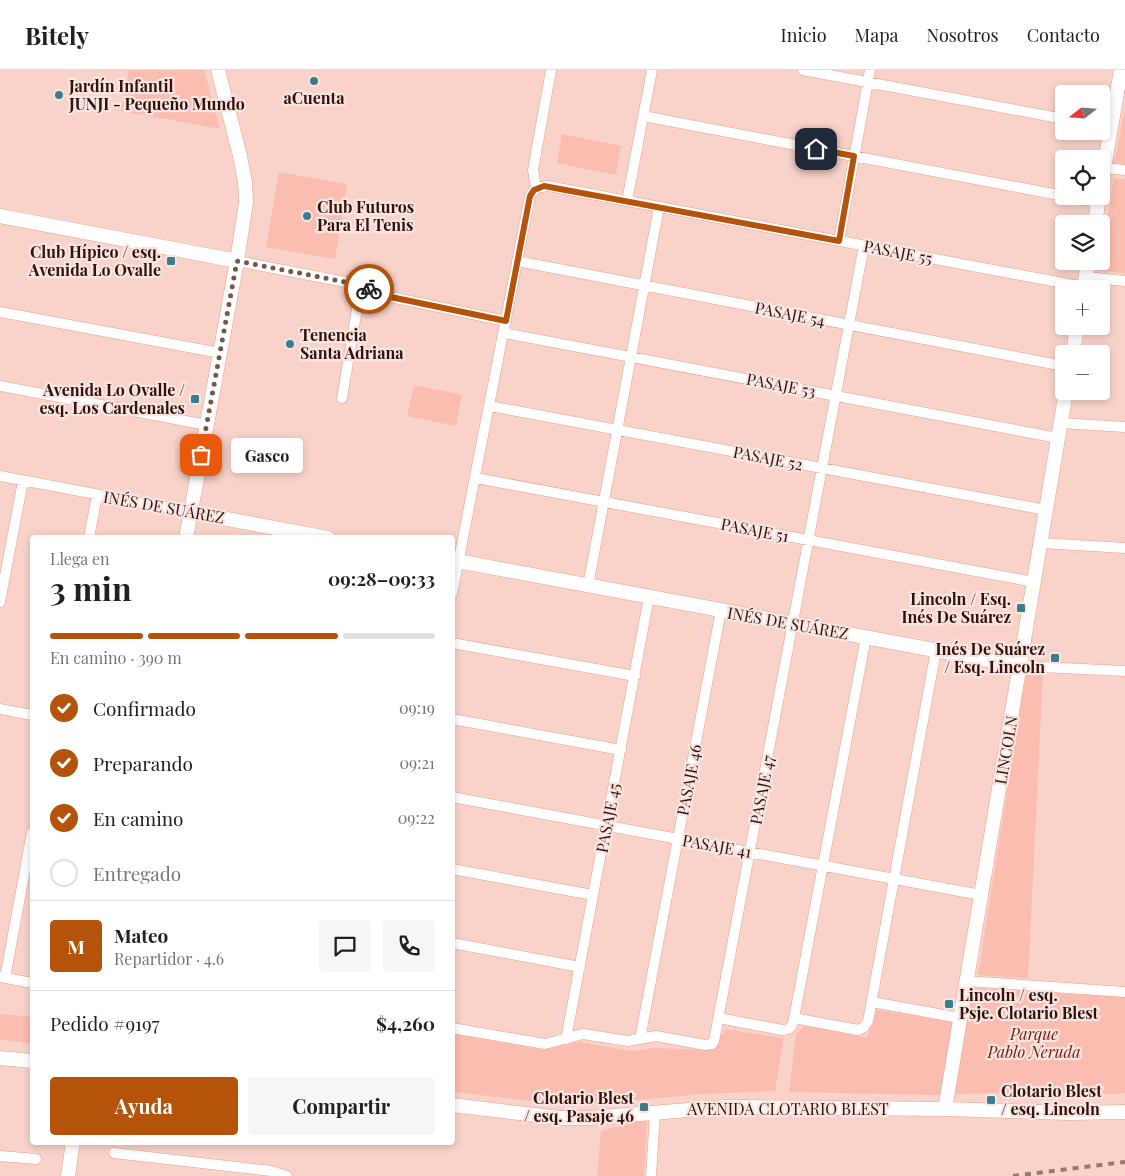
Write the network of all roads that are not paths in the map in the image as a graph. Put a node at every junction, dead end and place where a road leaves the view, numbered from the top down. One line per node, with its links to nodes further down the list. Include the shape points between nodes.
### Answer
1 (218, 70): 21 (street, via 245,182 245,214)
2 (552, 70): 14 (street, via 533,170)
3 (652, 70): 9 (street)
4 (803, 70): 7 (street)
5 (870, 70): 7 (street)
6 (1121, 78): 8 (street)
7 (868, 82): 10 (street); 11 (street)
8 (1110, 114)
9 (643, 116): 11 (street); 16 (street)
10 (1055, 117)
11 (854, 156): 15 (street); 19 (street)
12 (1110, 169): 13 (street)
13 (1125, 170)
14 (536, 188): 16 (street, PASAJE 55, via 548,186); 22 (street, via 530,196)
15 (1055, 194)
16 (628, 201): 17 (street, PASAJE 55)
17 (659, 207): 19 (street, PASAJE 55); 27 (street)
18 (0, 216): 21 (street)
19 (839, 241): 20 (street, PASAJE 55)
20 (864, 245): 23 (street, PASAJE 55); 30 (street, PASAJE 47)
21 (237, 261): 26 (street); 32 (street)
22 (517, 261): 27 (street, PASAJE 54); 29 (street)
23 (1061, 280)
24 (1125, 281): 25 (street, PASAJE 55)
25 (1110, 282)
26 (361, 285): 29 (street, via 381,295); 37 (street)
27 (644, 286): 30 (street, PASAJE 54); 33 (street)
28 (0, 312): 32 (street)
29 (506, 321): 31 (street)
30 (849, 325): 34 (street, PASAJE 54); 36 (street, PASAJE 47)
31 (504, 333): 33 (street, PASAJE 53); 39 (street)
32 (220, 353): 41 (street)
33 (631, 357): 36 (street, PASAJE 53); 43 (street)
34 (1055, 364)
35 (0, 386): 41 (street)
36 (836, 396): 44 (street, PASAJE 53); 45 (street, PASAJE 47)
37 (342, 398)
38 (1065, 400): 40 (street, LINCOLN)
39 (490, 406): 43 (street, PASAJE 52); 47 (street)
40 (1061, 423): 42 (street); 44 (street, LINCOLN)
41 (207, 425): 52 (street)
42 (1125, 427)
43 (618, 430): 45 (street, PASAJE 52); 50 (street)
44 (1058, 438): 51 (street, LINCOLN)
45 (822, 468): 51 (street, PASAJE 52); 56 (street, PASAJE 47)
46 (0, 476): 48 (street, INÉS DE SUÁREZ)
47 (476, 478): 50 (street, PASAJE 51); 59 (street)
48 (23, 481): 49 (street, INÉS DE SUÁREZ); 63 (street)
49 (97, 495): 52 (street, INÉS DE SUÁREZ); 53 (street)
50 (604, 502): 56 (street, PASAJE 51); 61 (street)
51 (1046, 510): 57 (street, LINCOLN)
52 (190, 512): 54 (street); 55 (street, INÉS DE SUÁREZ)
53 (90, 535)
54 (186, 535)
55 (312, 535)
56 (809, 540): 60 (street, PASAJE 51); 65 (street, PASAJE 47)
57 (1041, 543): 58 (street); 60 (street, LINCOLN)
58 (1125, 548)
59 (456, 561): 61 (street, INÉS DE SUÁREZ)
60 (1034, 582): 69 (street, LINCOLN)
61 (588, 586): 62 (street, INÉS DE SUÁREZ)
62 (649, 597): 64 (street, INÉS DE SUÁREZ); 71 (street, PASAJE 45)
63 (0, 602)
64 (722, 610): 65 (street, INÉS DE SUÁREZ); 78 (street, PASAJE 46)
65 (793, 624): 66 (street, INÉS DE SUÁREZ); 80 (street, PASAJE 47)
66 (866, 637): 68 (street, INÉS DE SUÁREZ); 81 (street)
67 (455, 644): 71 (street)
68 (936, 650): 69 (street, INÉS DE SUÁREZ); 83 (street)
69 (1020, 666): 70 (street, INÉS DE SUÁREZ); 85 (street, LINCOLN)
70 (1125, 672)
71 (635, 676): 75 (street, PASAJE 45)
72 (0, 709): 73 (street)
73 (30, 715)
74 (455, 720): 75 (street)
75 (621, 750): 77 (street, PASAJE 45)
76 (455, 798): 77 (street, PASAJE 41)
77 (606, 825): 78 (street, PASAJE 41); 84 (street, PASAJE 45)
78 (678, 838): 80 (street, PASAJE 41); 98 (street, PASAJE 46)
79 (30, 842): 88 (street)
80 (750, 852): 81 (street, PASAJE 41); 93 (street, PASAJE 47)
81 (823, 865): 83 (street, PASAJE 41); 94 (street)
82 (455, 870): 84 (street)
83 (895, 879): 85 (street, PASAJE 41); 92 (street)
84 (593, 895): 87 (street, PASAJE 45)
85 (981, 895): 89 (street, LINCOLN)
86 (455, 944): 87 (street)
87 (580, 967): 97 (street, PASAJE 45)
88 (2, 977): 90 (street)
89 (966, 981): 91 (street); 95 (street, LINCOLN)
90 (30, 983)
91 (1125, 992)
92 (872, 1002): 94 (street, via 868,1021 862,1028); 95 (street)
93 (719, 1018): 94 (street, via 786,1030); 98 (street, PASAJE 47, via 712,1044 656,1036)
94 (794, 1018)
95 (960, 1018): 102 (street, LINCOLN)
96 (455, 1029): 97 (street, via 545,1044)
97 (566, 1039): 98 (street, via 583,1034)
98 (640, 1039)
99 (0, 1058): 100 (street)
100 (30, 1061)
101 (455, 1105): 104 (street, AVENIDA CLOTARIO BLEST, via 560,1118)
102 (945, 1109): 103 (street, AVENIDA CLOTARIO BLEST); 104 (street, AVENIDA CLOTARIO BLEST, via 726,1107)
103 (1125, 1112)
104 (655, 1113): 111 (street)
105 (73, 1145): 109 (street)
106 (114, 1153): 110 (street, via 271,1171)
107 (0, 1156): 108 (street)
108 (36, 1159)
109 (68, 1176)
110 (287, 1176)
111 (652, 1176)

